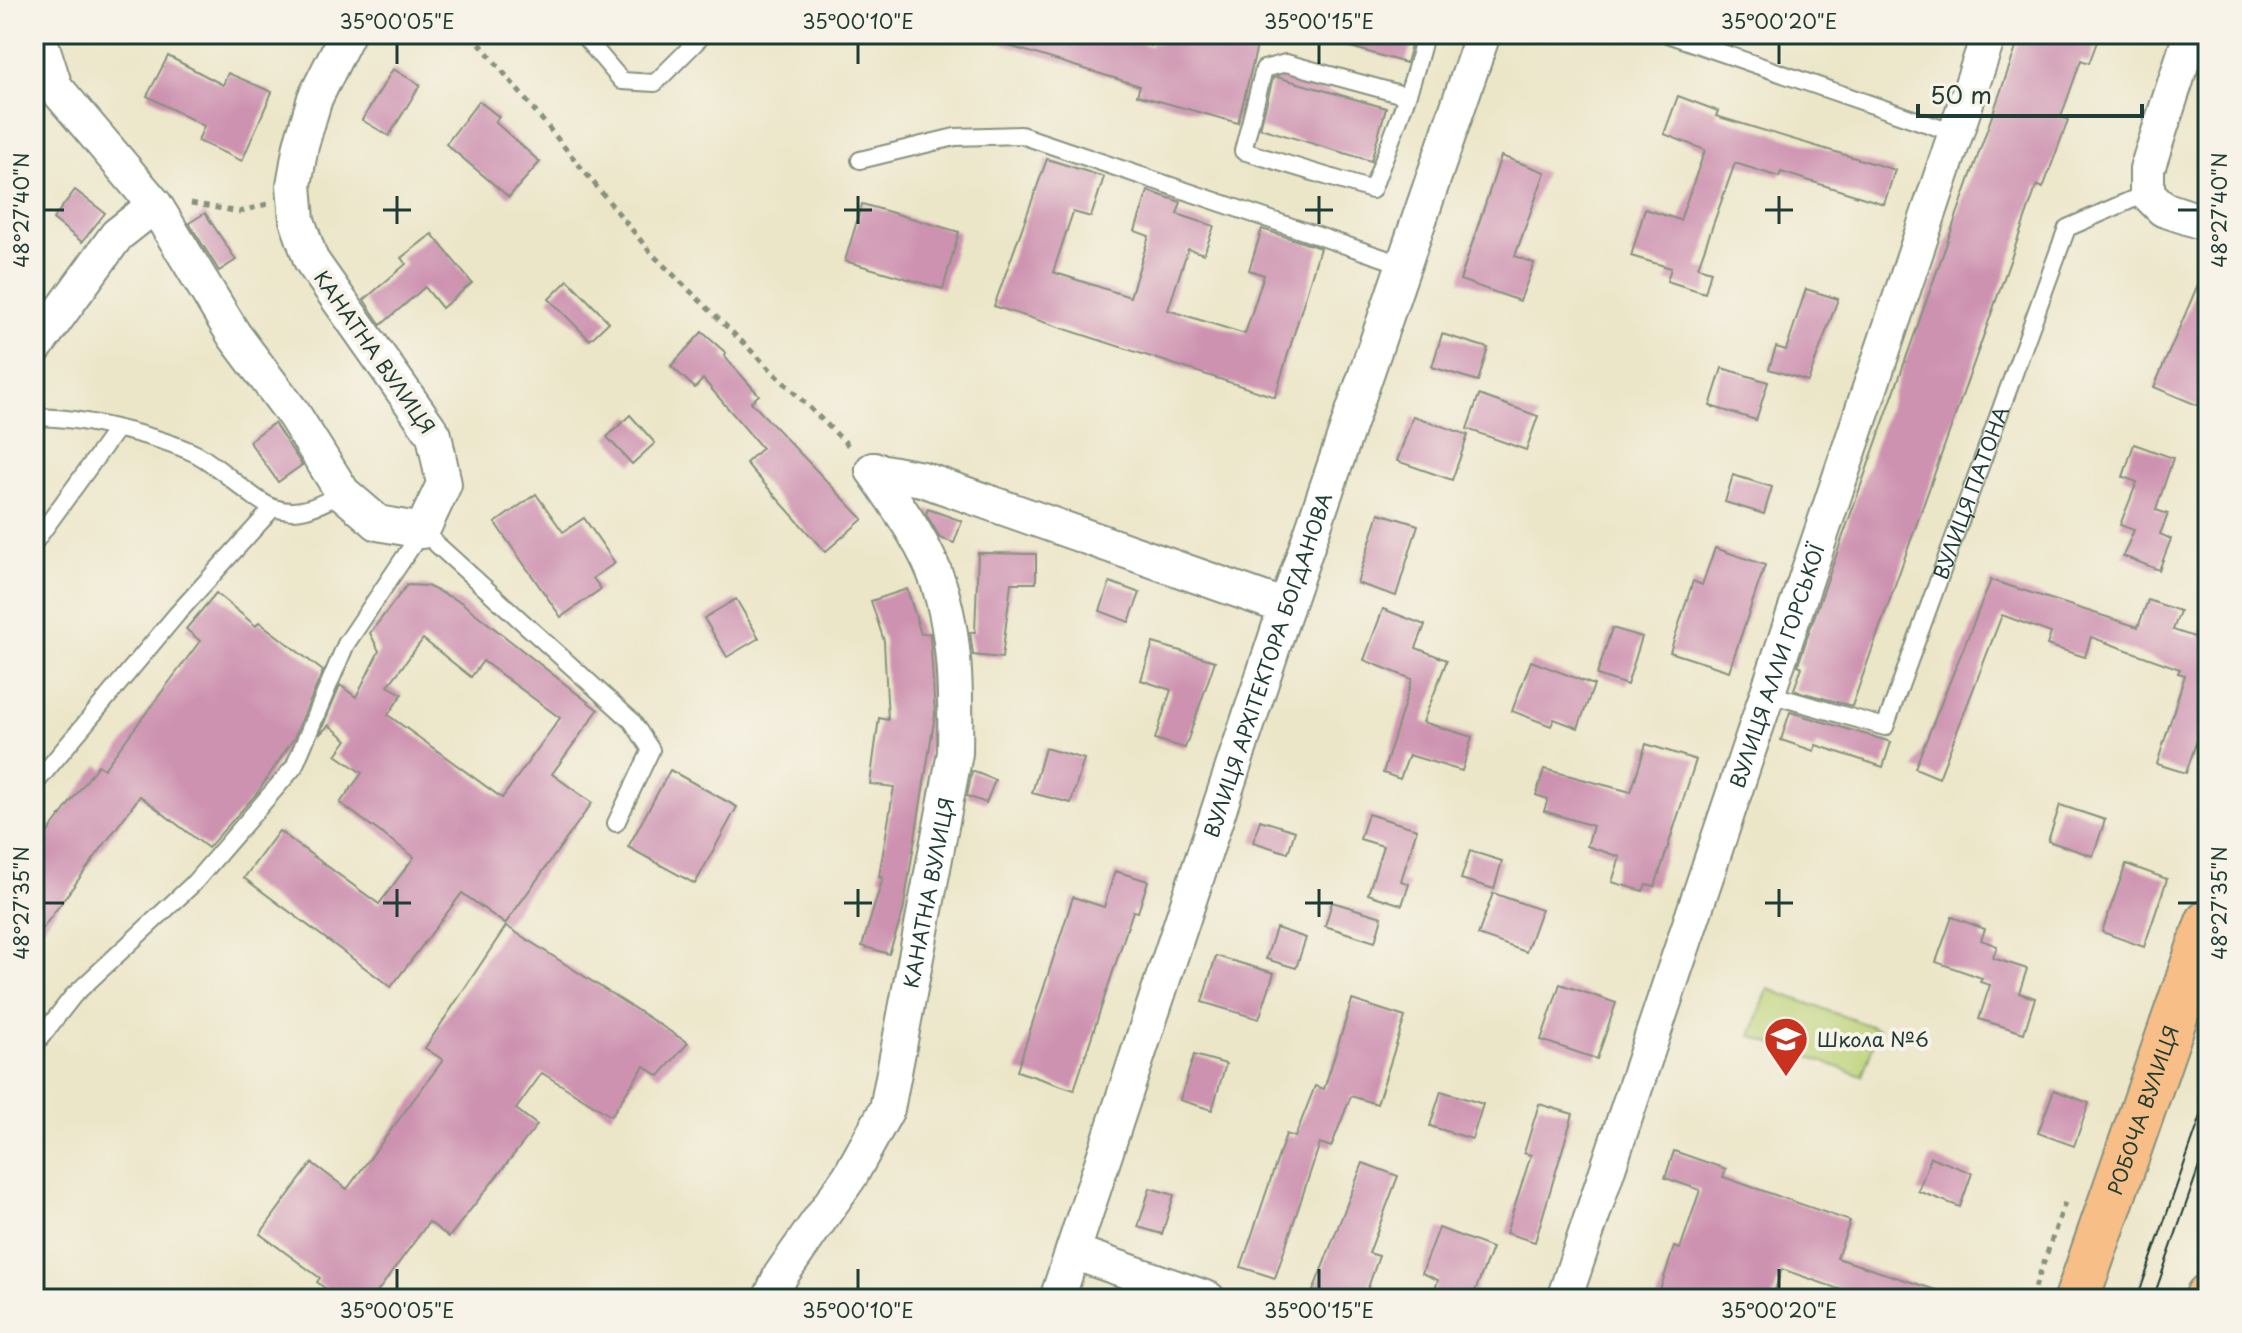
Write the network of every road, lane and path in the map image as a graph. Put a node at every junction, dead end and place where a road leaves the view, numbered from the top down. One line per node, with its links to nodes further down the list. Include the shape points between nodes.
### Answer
1 (38, 34): 16 (street, via 55,87)
2 (347, 34): 25 (street, КАНАТНА ВУЛИЦЯ, via 315,98 301,145 294,185 297,220 311,260 434,435 444,484)
3 (472, 34): 22 (path, via 651,253)
4 (582, 34): 5 (lane, via 622,81 655,83)
5 (704, 34)
6 (1425, 34): 11 (lane)
7 (1483, 34): 18 (street, ВУЛИЦЯ АРХІТЕКТОРА БОГДАНОВА)
8 (1667, 34): 12 (lane)
9 (1989, 34): 12 (street, ВУЛИЦЯ АЛЛИ ГОРСЬКОЇ)
10 (2191, 34): 15 (street, via 2147,169)
11 (1407, 96): 11 (lane, via 1372,190 1243,151 1264,69 1286,63)
12 (1954, 133): 28 (street, ВУЛИЦЯ АЛЛИ ГОРСЬКОЇ)
13 (860, 160): 18 (lane, via 955,137 1021,135)
14 (273, 192): 16 (path, via 266,204 239,212)
15 (2147, 193): 17 (street, via 2163,209); 28 (lane, ВУЛИЦЯ ПАТОНА, via 2067,228 1885,727)
16 (169, 202): 19 (street, via 117,235); 23 (street, via 234,335)
17 (2208, 224)
18 (1404, 265): 27 (street, ВУЛИЦЯ АРХІТЕКТОРА БОГДАНОВА)
19 (34, 349)
20 (34, 418): 21 (lane, via 52,416)
21 (116, 430): 24 (lane, via 195,453); 26 (lane)
22 (873, 470): 27 (street, via 922,479); 35 (street, КАНАТНА ВУЛИЦЯ, via 904,515 937,581 951,646 955,753 887,1109)
23 (343, 493): 24 (lane, via 305,512); 25 (street, via 378,523)
24 (273, 508): 29 (lane)
25 (422, 531): 30 (lane, via 632,721 651,750); 32 (lane, via 346,644 294,767 193,884 73,996)
26 (34, 543)
27 (1286, 607): 34 (street, ВУЛИЦЯ АРХІТЕКТОРА БОГДАНОВА)
28 (1769, 694): 38 (street, ВУЛИЦЯ АЛЛИ ГОРСЬКОЇ)
29 (34, 785)
30 (616, 823)
31 (2208, 922): 40 (main road, РОБОЧА ВУЛИЦЯ)
32 (34, 1046)
33 (2065, 1202): 39 (path)
34 (1073, 1252): 36 (street, ВУЛИЦЯ АРХІТЕКТОРА БОГДАНОВА); 37 (street)
35 (770, 1299)
36 (1057, 1299)
37 (1208, 1299)
38 (1564, 1299)
39 (2031, 1299)
40 (2077, 1299)

